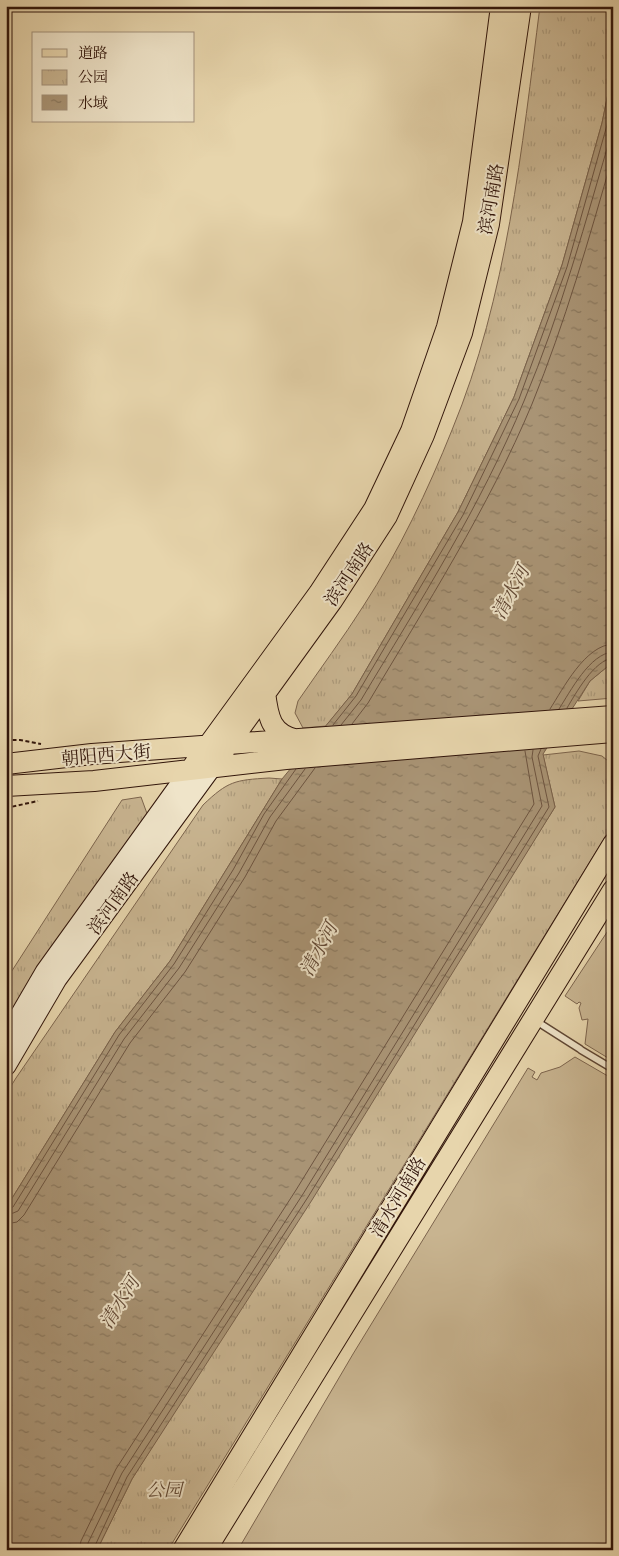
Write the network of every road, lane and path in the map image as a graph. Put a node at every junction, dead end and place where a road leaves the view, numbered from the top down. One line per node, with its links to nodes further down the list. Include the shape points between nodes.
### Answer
1 (501, 6): 10 (main road, 滨河南路, via 472,222 448,328 411,431 374,509 319,592)
2 (521, 6): 3 (main road, 滨河南路, via 488,224 462,333 424,435 387,516 332,601)
3 (265, 692): 7 (main road, via 270,718 277,732); 8 (main road, 滨河南路)
4 (613, 716): 5 (main road)
5 (581, 729): 6 (main road); 7 (main road, 朝阳西大街); 9 (main road); 12 (main road, 朝阳西大街)
6 (613, 732)
7 (298, 740): 8 (main road, 朝阳西大街)
8 (228, 745): 10 (main road, 朝阳西大街); 12 (main road, 滨河南路)
9 (613, 746)
10 (207, 747): 11 (main road, 朝阳西大街, via 92,754); 13 (main road, 滨河南路)
11 (6, 764)
12 (212, 768): 13 (main road, 朝阳西大街); 19 (main road, 滨河南路, via 57,979)
13 (191, 769): 14 (main road, 朝阳西大街, via 94,781); 18 (main road, 滨河南路, via 45,972)
14 (6, 786)
15 (613, 844): 21 (main road, 清水河南路)
16 (613, 890): 17 (main road, 清水河南路)
17 (533, 1019): 20 (lane); 22 (main road, 清水河南路)
18 (6, 1039)
19 (6, 1066)
20 (613, 1070)
21 (183, 1550)
22 (206, 1550)

